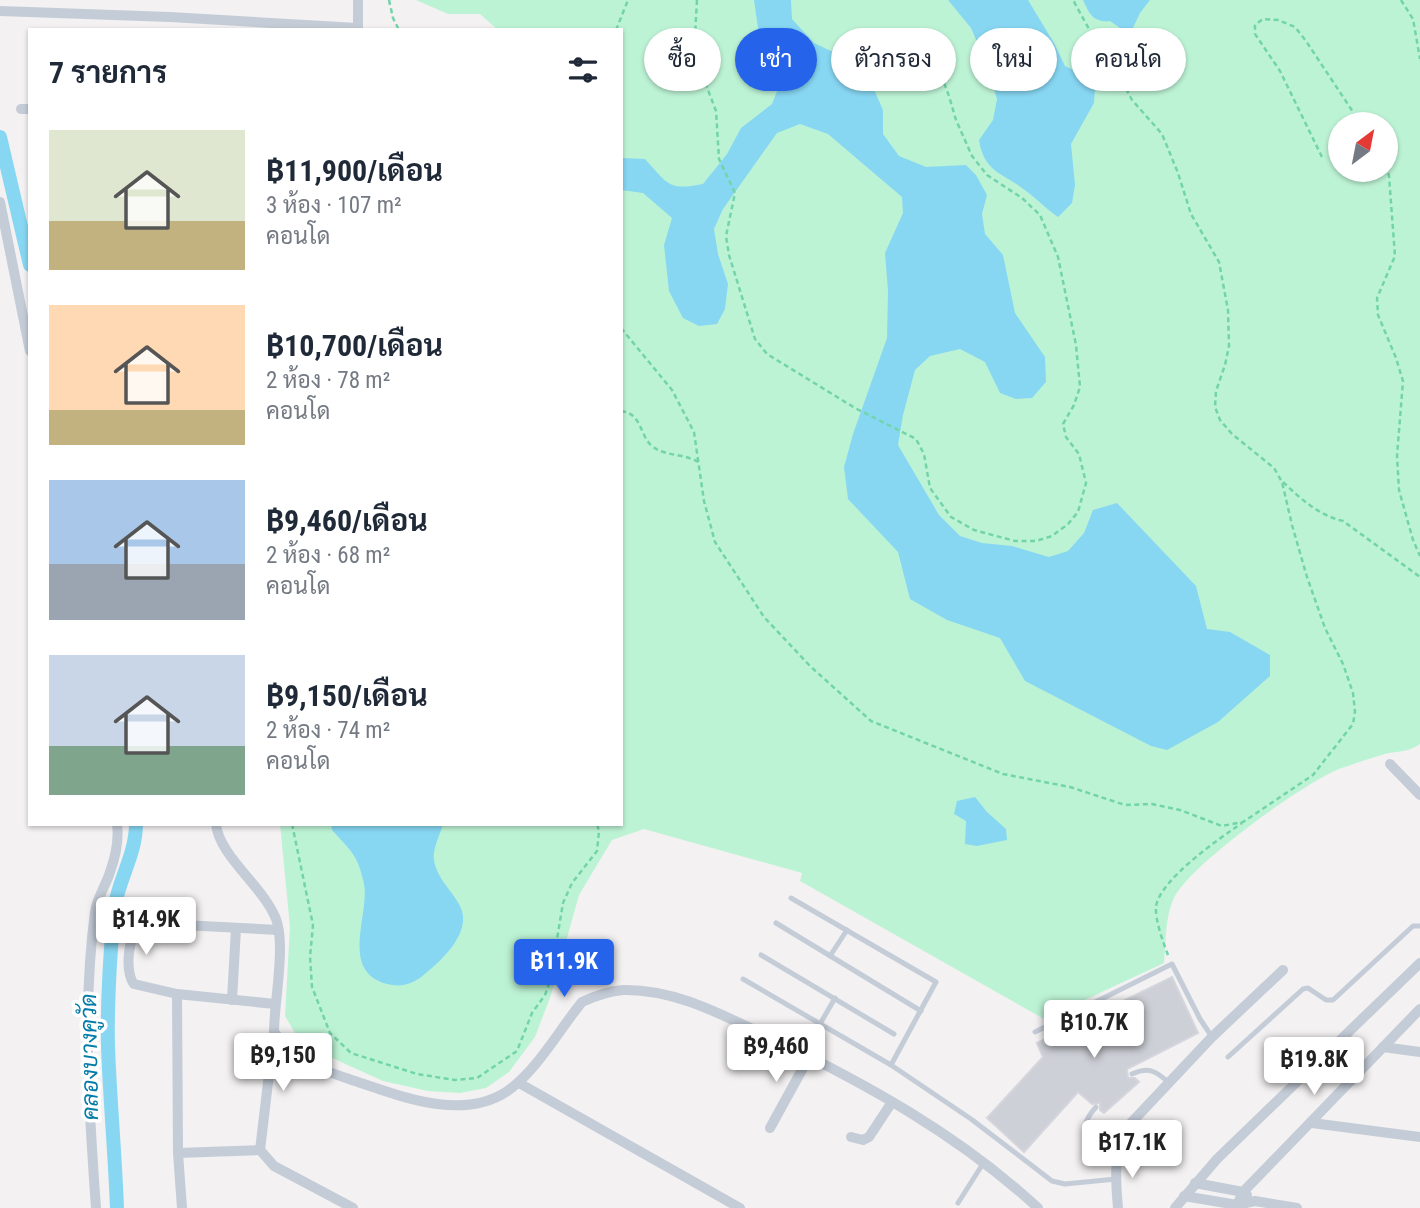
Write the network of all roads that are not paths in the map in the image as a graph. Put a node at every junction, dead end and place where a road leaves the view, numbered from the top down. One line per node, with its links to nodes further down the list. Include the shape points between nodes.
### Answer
1 (358, 0): 6 (street)
2 (0, 10): 3 (street)
3 (170, 17): 4 (street); 5 (street)
4 (170, 28)
5 (342, 28)
6 (358, 28)
7 (0, 202): 8 (street)
8 (28, 341)
9 (1390, 764): 10 (street)
10 (1420, 794)
11 (117, 826): 60 (street, via 111,871 95,909 91,976 88,1043)
12 (217, 826): 17 (street, via 227,853 268,901)
13 (791, 898): 18 (lane)
14 (776, 923): 20 (lane)
15 (1420, 926): 38 (lane, via 1413,926 1333,1000 1303,989)
16 (236, 928): 17 (street); 24 (street, via 142,923 134,929 130,979 134,984); 26 (street)
17 (278, 930): 27 (street)
18 (847, 930): 20 (lane); 29 (lane, via 936,982)
19 (761, 955): 25 (lane)
20 (830, 956): 29 (lane)
21 (1420, 963): 54 (street)
22 (1283, 970): 34 (street)
23 (743, 979): 30 (lane)
24 (177, 994): 26 (street); 50 (street)
25 (835, 998): 30 (lane); 33 (lane)
26 (232, 1000): 27 (street)
27 (275, 1004): 31 (street)
28 (1420, 1010): 35 (street)
29 (921, 1012): 39 (lane)
30 (820, 1024): 39 (lane)
31 (274, 1032): 42 (street, via 296,1056 320,1069 410,1099 459,1105 503,1094); 49 (street)
32 (1035, 1032): 34 (lane, via 1172,964)
33 (894, 1034)
34 (1212, 1037): 41 (street)
35 (1383, 1047): 36 (street); 45 (street)
36 (1420, 1052)
37 (809, 1057): 42 (street, via 699,1003 621,990 582,1002); 43 (street); 46 (street)
38 (1228, 1058)
39 (891, 1065): 53 (lane, via 1052,1181)
40 (1132, 1074): 41 (lane, via 1151,1069)
41 (1168, 1082): 51 (street, via 1131,1123)
42 (519, 1083): 63 (street)
43 (892, 1102): 47 (street, via 869,1137); 52 (street)
44 (1096, 1107): 51 (lane, via 1086,1118 1086,1136)
45 (1312, 1123): 48 (street); 55 (street)
46 (770, 1128)
47 (851, 1137)
48 (1420, 1137)
49 (260, 1150): 50 (street); 62 (street, via 274,1166)
50 (178, 1153): 61 (street)
51 (1117, 1153): 53 (street)
52 (984, 1162): 58 (lane); 64 (street)
53 (1116, 1180): 65 (street)
54 (1195, 1183): 55 (street); 56 (street)
55 (1243, 1192): 57 (street); 59 (street)
56 (1184, 1196): 59 (street); 66 (street)
57 (1255, 1201): 59 (street); 67 (street)
58 (958, 1203)
59 (1237, 1205)
60 (96, 1208)
61 (182, 1208)
62 (353, 1208)
63 (740, 1208)
64 (1038, 1208)
65 (1118, 1208)
66 (1175, 1208)
67 (1297, 1208)

